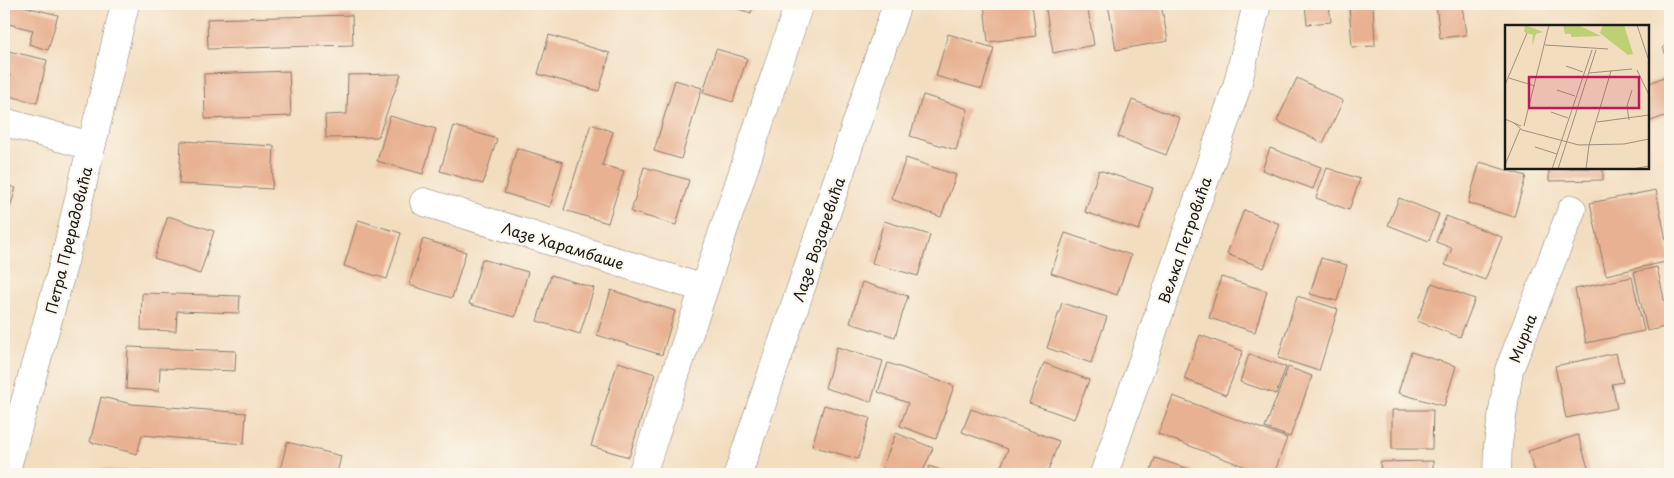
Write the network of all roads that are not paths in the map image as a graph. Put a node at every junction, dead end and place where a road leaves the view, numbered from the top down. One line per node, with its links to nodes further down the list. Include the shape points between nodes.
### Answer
1 (125, 4): 6 (street, Петра Прерадовића)
2 (799, 4): 9 (street)
3 (897, 4): 12 (street, Лазе Возаревића)
4 (1257, 4): 13 (street, Вељка Петровића, via 1237,86)
5 (4, 122): 6 (street)
6 (91, 146): 10 (street, Петра Прерадовића, via 64,262)
7 (424, 202): 9 (street, Лазе Харамбаше)
8 (1572, 209): 14 (street, Мирна, via 1509,370)
9 (702, 288): 11 (street)
10 (5, 474)
11 (642, 474)
12 (738, 474)
13 (1104, 474)
14 (1497, 474)

